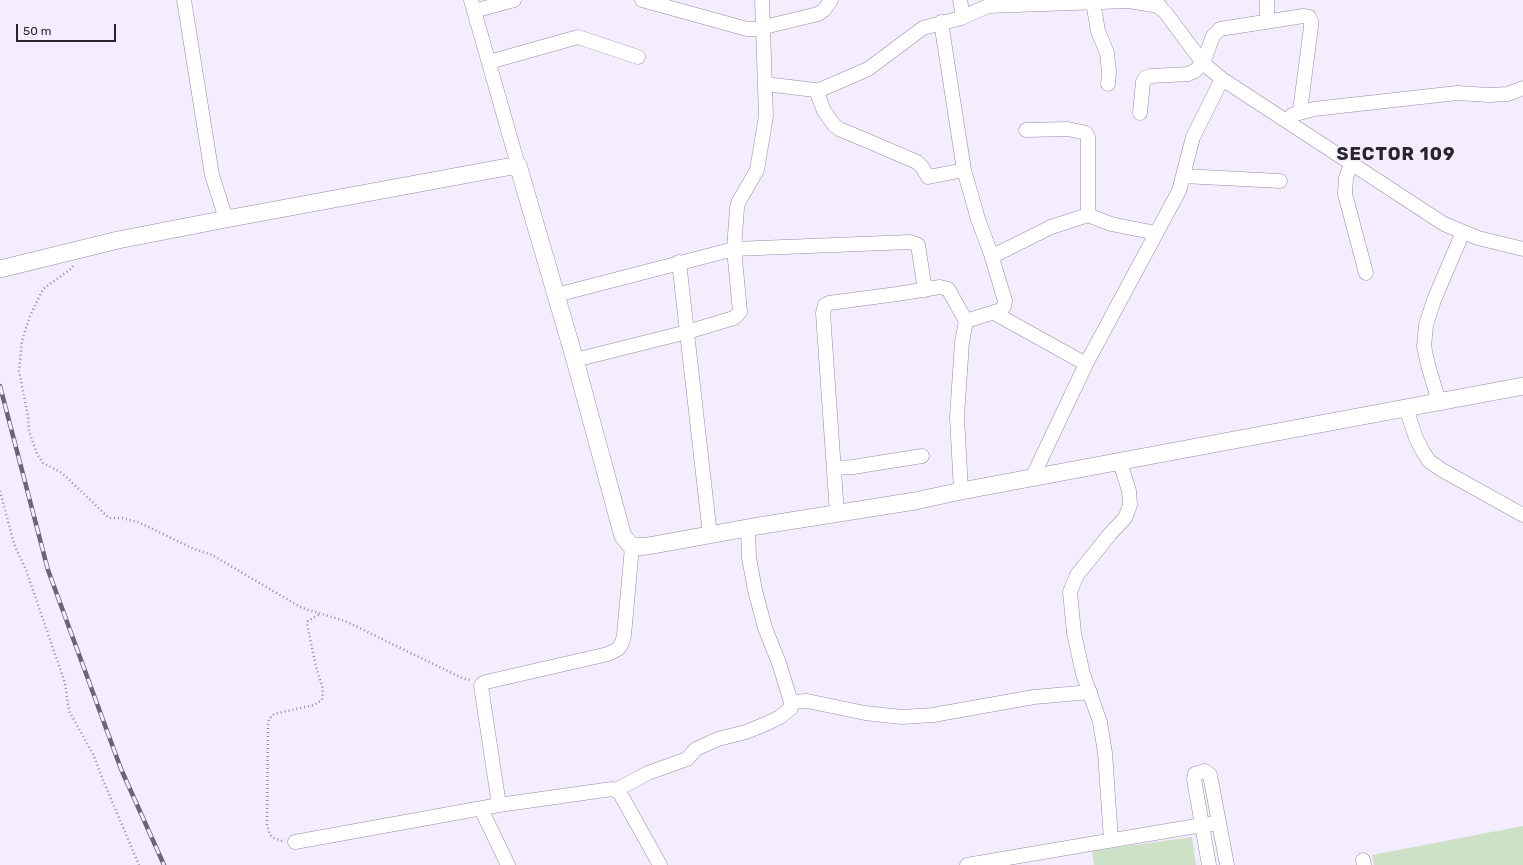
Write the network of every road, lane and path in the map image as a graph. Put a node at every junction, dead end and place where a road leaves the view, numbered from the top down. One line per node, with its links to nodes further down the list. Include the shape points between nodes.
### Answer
1 (184, 0): 33 (street, via 212,175)
2 (514, 0): 10 (street)
3 (642, 0): 14 (street, via 747,28)
4 (762, 0): 14 (street)
5 (831, 0): 14 (street, via 818,14)
6 (960, 0): 11 (street)
7 (1267, 0): 13 (street)
8 (1094, 2): 9 (street); 11 (street, via 988,6); 20 (street, via 1098,31 1107,53)
9 (1156, 2): 17 (street)
10 (473, 5): 16 (street)
11 (963, 16): 12 (street)
12 (941, 22): 22 (street, via 918,32 868,68); 29 (street)
13 (1267, 22): 17 (street, via 1220,29 1213,36); 23 (street, via 1303,16 1309,17 1311,21)
14 (763, 28): 19 (street)
15 (638, 57): 16 (street, via 578,37)
16 (489, 62): 28 (street)
17 (1203, 62): 18 (street); 24 (street, via 1195,71 1188,74 1145,78 1142,82)
18 (1222, 79): 25 (street); 30 (street, via 1193,137)
19 (765, 84): 22 (street); 37 (street, via 766,116 758,166 738,203)
20 (1108, 84)
21 (1523, 88): 23 (street, via 1508,94 1457,93)
22 (821, 89): 29 (street, via 818,96 824,111 839,129 917,162 928,177)
23 (1300, 111): 25 (street)
24 (1140, 113)
25 (1282, 118): 27 (street)
26 (1026, 130): 32 (street, via 1062,129 1086,133)
27 (1351, 164): 34 (street, via 1444,224); 42 (street, via 1346,178 1346,194)
28 (518, 165): 33 (street); 44 (street)
29 (964, 170): 39 (street)
30 (1184, 176): 31 (street); 35 (street, via 1179,191)
31 (1280, 181)
32 (1088, 216): 35 (street, via 1111,224); 39 (street, via 1051,228 999,253)
33 (226, 218): 36 (street)
34 (1463, 232): 38 (street); 51 (street, via 1426,325 1424,346)
35 (1156, 233): 49 (street)
36 (79, 249): 41 (street); 64 (path, via 72,268 44,289 23,335 19,371 29,431 41,461 62,473 109,518 128,518 212,555 297,605)
37 (734, 249): 40 (street); 43 (street, via 913,242 918,245); 47 (street, via 740,312 734,318)
38 (1523, 249)
39 (991, 254): 45 (street, via 1005,304 1001,310)
40 (679, 262): 44 (street); 47 (street)
41 (0, 270)
42 (1366, 273)
43 (925, 290): 46 (street, via 947,288); 55 (street, via 829,303 823,308)
44 (556, 295): 48 (street)
45 (994, 313): 46 (street); 49 (street)
46 (966, 321): 58 (street, via 962,342 957,417)
47 (688, 332): 48 (street); 62 (street)
48 (575, 360): 63 (street, via 621,530)
49 (1086, 364): 56 (street)
50 (1523, 386): 51 (street)
51 (1439, 402): 52 (street)
52 (1406, 408): 54 (street); 60 (street, via 1416,438 1429,461)
53 (922, 456): 55 (street)
54 (1120, 462): 56 (street); 66 (street, via 1129,491 1128,511 1125,518 1077,575 1070,592 1074,633 1083,674)
55 (834, 468): 59 (street)
56 (1032, 478): 58 (street)
57 (0, 491): 75 (path, via 14,544 26,570 65,683 69,711 93,754)
58 (961, 491): 59 (street)
59 (837, 514): 61 (street)
60 (1523, 515)
61 (748, 528): 62 (street); 67 (street, via 749,558 757,600)
62 (710, 534): 63 (street)
63 (632, 547): 65 (street, via 624,635 618,649 608,654)
64 (321, 614): 65 (path, via 345,621 462,678); 74 (path, via 308,621 308,624 323,689 322,700 314,705 274,714 268,725 268,831 281,841)
65 (482, 684): 69 (street)
66 (1090, 692): 67 (street, via 1034,697 933,715 902,717 865,713 807,701); 73 (street, via 1100,722 1105,753)
67 (791, 702): 68 (street, via 790,710 780,717 746,732 718,739 696,750 687,759 648,773)
68 (616, 790): 69 (street); 77 (street)
69 (499, 805): 70 (street)
70 (481, 809): 74 (street); 76 (street)
71 (1219, 823): 72 (street); 72 (street, via 1210,775 1205,771 1195,774 1194,779); 80 (street)
72 (1202, 824): 73 (street); 79 (street)
73 (1111, 840): 78 (street)
74 (295, 842)
75 (139, 865)
76 (508, 865)
77 (660, 865)
78 (967, 865)
79 (1209, 865)
80 (1227, 865)

